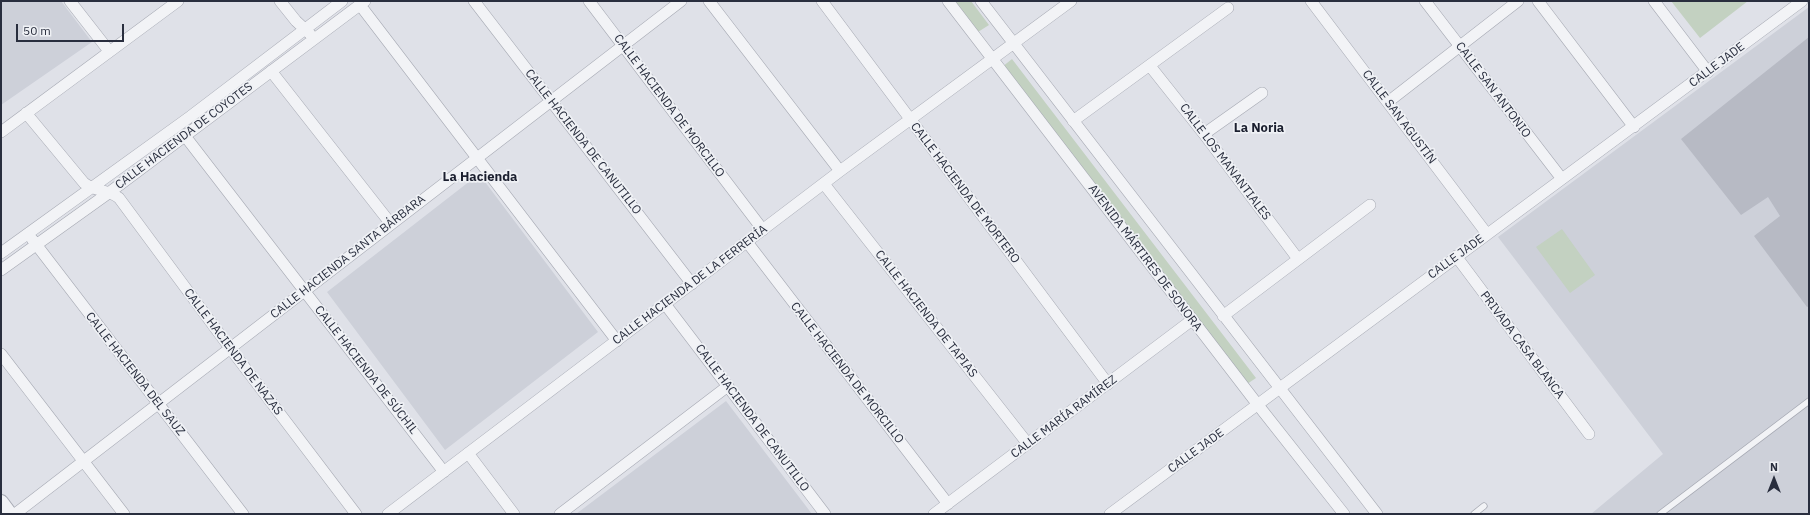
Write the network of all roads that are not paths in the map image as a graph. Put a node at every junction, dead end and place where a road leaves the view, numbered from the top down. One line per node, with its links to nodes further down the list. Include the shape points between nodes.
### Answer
1 (70, 1): 26 (street)
2 (178, 1): 26 (street)
3 (280, 1): 21 (street)
4 (342, 1): 21 (street, CALLE HACIENDA DE COYOTES)
5 (474, 1): 32 (street, CALLE HACIENDA DE CANUTILLO)
6 (589, 1): 24 (street, CALLE HACIENDA DE MORCILLO)
7 (681, 1): 24 (street, CALLE HACIENDA SANTA BÁRBARA)
8 (709, 1): 42 (street)
9 (822, 1): 35 (street, CALLE HACIENDA DE MORTERO)
10 (948, 1): 27 (street, AVENIDA MÁRTIRES DE SONORA)
11 (982, 1): 23 (street)
12 (1071, 1): 23 (street, CALLE HACIENDA DE LA FERRERÍA)
13 (1311, 1): 33 (street, CALLE SAN AGUSTÍN)
14 (1425, 1): 25 (street, CALLE SAN ANTONIO)
15 (1518, 1): 25 (street)
16 (1538, 1): 37 (street)
17 (1654, 1): 30 (street)
18 (1802, 1): 30 (street, CALLE JADE)
19 (362, 3): 22 (street, CALLE HACIENDA DE COYOTES); 41 (street)
20 (1228, 8): 28 (street)
21 (304, 30): 22 (street); 45 (street, CALLE HACIENDA DE COYOTES)
22 (315, 38): 29 (street, CALLE HACIENDA DE COYOTES)
23 (1014, 43): 27 (street, CALLE HACIENDA DE LA FERRERÍA); 36 (street)
24 (623, 46): 32 (street, CALLE HACIENDA SANTA BÁRBARA); 49 (street, CALLE HACIENDA DE MORCILLO)
25 (1460, 46): 33 (street); 43 (street, CALLE SAN ANTONIO)
26 (109, 51): 34 (street)
27 (992, 58): 35 (street, CALLE HACIENDA DE LA FERRERÍA); 62 (street, AVENIDA MÁRTIRES DE SONORA)
28 (1150, 66): 36 (street); 39 (street, CALLE LOS MANANTIALES)
29 (271, 71): 40 (street, CALLE HACIENDA DE COYOTES); 48 (street)
30 (1708, 72): 37 (street, CALLE JADE)
31 (1262, 93): 39 (street)
32 (551, 101): 41 (street, CALLE HACIENDA SANTA BÁRBARA); 58 (street, CALLE HACIENDA DE CANUTILLO)
33 (1388, 102): 51 (street, CALLE SAN AGUSTÍN)
34 (26, 113): 38 (street); 45 (street, via 84,183)
35 (910, 119): 42 (street, CALLE HACIENDA DE LA FERRERÍA); 66 (street, CALLE HACIENDA DE MORTERO)
36 (1073, 121): 61 (street)
37 (1634, 127): 43 (street, CALLE JADE)
38 (1, 132)
39 (1204, 134): 56 (street, CALLE LOS MANANTIALES)
40 (184, 136): 46 (street, CALLE HACIENDA DE COYOTES); 59 (street, CALLE HACIENDA DE SÚCHIL)
41 (477, 158): 48 (street, CALLE HACIENDA SANTA BÁRBARA); 63 (street)
42 (840, 171): 44 (street, CALLE HACIENDA DE LA FERRERÍA)
43 (1562, 179): 51 (street, CALLE JADE)
44 (824, 184): 49 (street, CALLE HACIENDA DE LA FERRERÍA); 73 (street, CALLE HACIENDA DE TAPIAS)
45 (92, 188): 46 (street); 50 (street, CALLE HACIENDA DE COYOTES)
46 (110, 192): 53 (street, CALLE HACIENDA DE COYOTES); 64 (street, CALLE HACIENDA DE NAZAS, via 119,198)
47 (1370, 205): 56 (street)
48 (391, 224): 59 (street, CALLE HACIENDA SANTA BÁRBARA)
49 (763, 230): 52 (street, CALLE HACIENDA DE LA FERRERÍA)
50 (28, 234): 53 (street, CALLE HACIENDA DEL SAUZ); 54 (street, CALLE HACIENDA DE COYOTES)
51 (1488, 234): 55 (street, CALLE JADE)
52 (747, 242): 58 (street, CALLE HACIENDA DE LA FERRERÍA); 78 (street, CALLE HACIENDA DE MORCILLO)
53 (36, 245): 57 (street, CALLE HACIENDA DE COYOTES); 70 (street, CALLE HACIENDA DEL SAUZ)
54 (1, 252)
55 (1456, 256): 68 (street, CALLE JADE); 72 (street, PRIVADA CASA BLANCA)
56 (1298, 259): 61 (street)
57 (1, 270)
58 (692, 284): 60 (street, CALLE HACIENDA DE LA FERRERÍA)
59 (304, 291): 64 (street, CALLE HACIENDA SANTA BÁRBARA); 76 (street, CALLE HACIENDA DE SÚCHIL)
60 (665, 304): 63 (street, CALLE HACIENDA DE LA FERRERÍA); 67 (street, CALLE HACIENDA DE CANUTILLO)
61 (1223, 316): 68 (street)
62 (1192, 320): 66 (street, CALLE MARÍA RAMÍREZ); 71 (street, AVENIDA MÁRTIRES DE SONORA)
63 (617, 340): 74 (street, CALLE HACIENDA DE LA FERRERÍA)
64 (230, 348): 70 (street, CALLE HACIENDA SANTA BÁRBARA); 84 (street, CALLE HACIENDA DE NAZAS)
65 (1, 354): 75 (street)
66 (1108, 384): 73 (street, CALLE MARÍA RAMÍREZ)
67 (728, 386): 87 (street); 88 (street, CALLE HACIENDA DE CANUTILLO)
68 (1280, 388): 71 (street, CALLE JADE); 92 (street)
69 (1809, 401): 94 (lane)
70 (158, 403): 75 (street, CALLE HACIENDA SANTA BÁRBARA); 83 (street, CALLE HACIENDA DEL SAUZ)
71 (1258, 405): 90 (street, CALLE JADE); 91 (street, AVENIDA MÁRTIRES DE SONORA)
72 (1589, 434)
73 (1028, 444): 78 (street, CALLE MARÍA RAMÍREZ)
74 (468, 454): 76 (street, CALLE HACIENDA DE LA FERRERÍA); 86 (street)
75 (83, 461): 81 (street, CALLE HACIENDA SANTA BÁRBARA); 82 (street)
76 (444, 472): 85 (street, CALLE HACIENDA DE LA FERRERÍA)
77 (1, 502): 80 (street)
78 (948, 504): 89 (street, CALLE MARÍA RAMÍREZ)
79 (1484, 506): 93 (lane)
80 (10, 514)
81 (14, 514)
82 (124, 514)
83 (243, 514)
84 (356, 514)
85 (388, 514)
86 (514, 514)
87 (560, 514)
88 (825, 514)
89 (934, 514)
90 (1110, 514)
91 (1344, 514)
92 (1377, 514)
93 (1474, 514)
94 (1660, 514)

